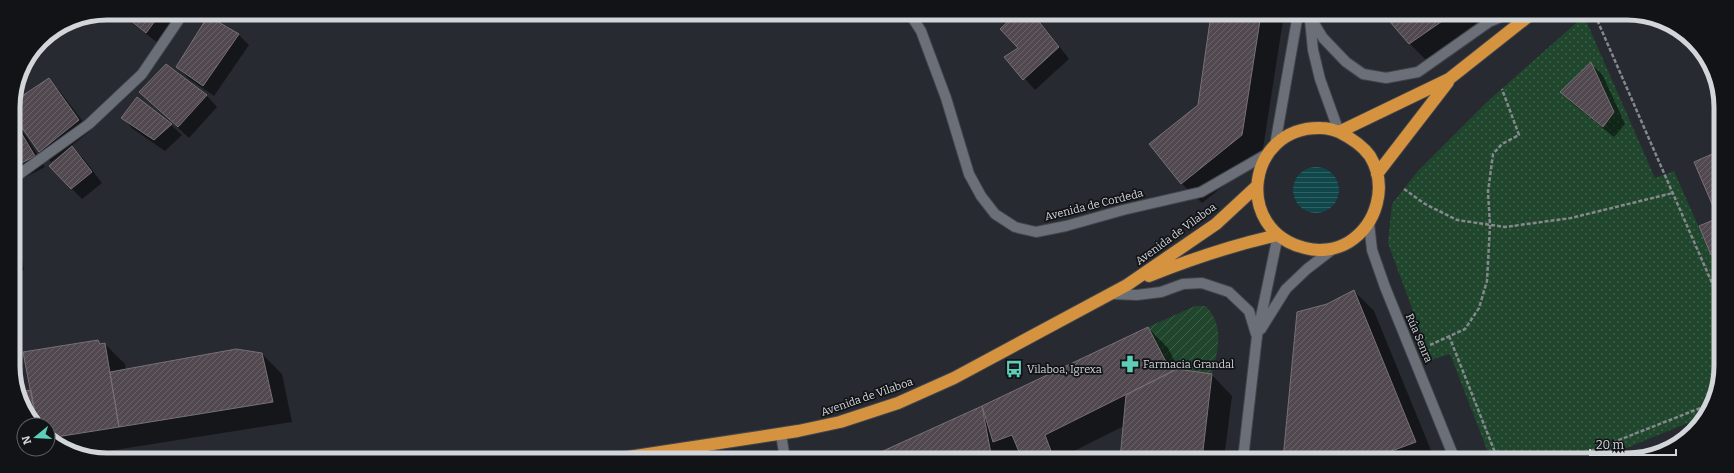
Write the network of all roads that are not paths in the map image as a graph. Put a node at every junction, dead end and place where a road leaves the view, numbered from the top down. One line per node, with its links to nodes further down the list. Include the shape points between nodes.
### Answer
1 (178, 20): 11 (street, via 142,74 89,124)
2 (914, 20): 10 (street, Avenida de Cordeda, via 921,32 946,98 969,174 995,214 1015,227 1036,232 1202,192)
3 (1297, 20): 10 (street)
4 (1310, 20): 9 (street, via 1320,79)
5 (1312, 20): 6 (street, via 1322,38 1346,62 1363,74 1386,78 1418,72)
6 (1493, 20)
7 (1524, 20): 8 (highway)
8 (1450, 79): 9 (highway); 12 (highway)
9 (1339, 132): 10 (highway, via 1322,128 1305,129 1288,135); 12 (highway, via 1356,142 1370,156)
10 (1271, 150): 13 (highway, via 1260,169)
11 (20, 174)
12 (1377, 174): 14 (highway, via 1379,191 1376,208)
13 (1257, 186): 15 (highway, via 1258,204 1266,221); 17 (highway, Avenida de Vilaboa, via 1216,224)
14 (1369, 223): 16 (highway, via 1360,234 1347,243); 24 (street, Rúa Senra, via 1372,250 1385,287)
15 (1278, 235): 16 (highway, via 1294,246 1314,250); 17 (highway, Avenida de Vilaboa, via 1218,250); 19 (street)
16 (1333, 248): 19 (street, via 1286,288)
17 (1127, 285): 18 (highway, Avenida de Vilaboa)
18 (1112, 294): 19 (street, via 1137,295 1161,292 1183,284 1202,283 1229,292 1249,311); 20 (highway, Avenida de Vilaboa, via 954,378 898,403 840,422)
19 (1257, 336): 23 (street)
20 (782, 434): 21 (highway, Avenida de Vilaboa); 22 (street)
21 (655, 453)
22 (784, 453)
23 (1244, 453)
24 (1452, 453)

